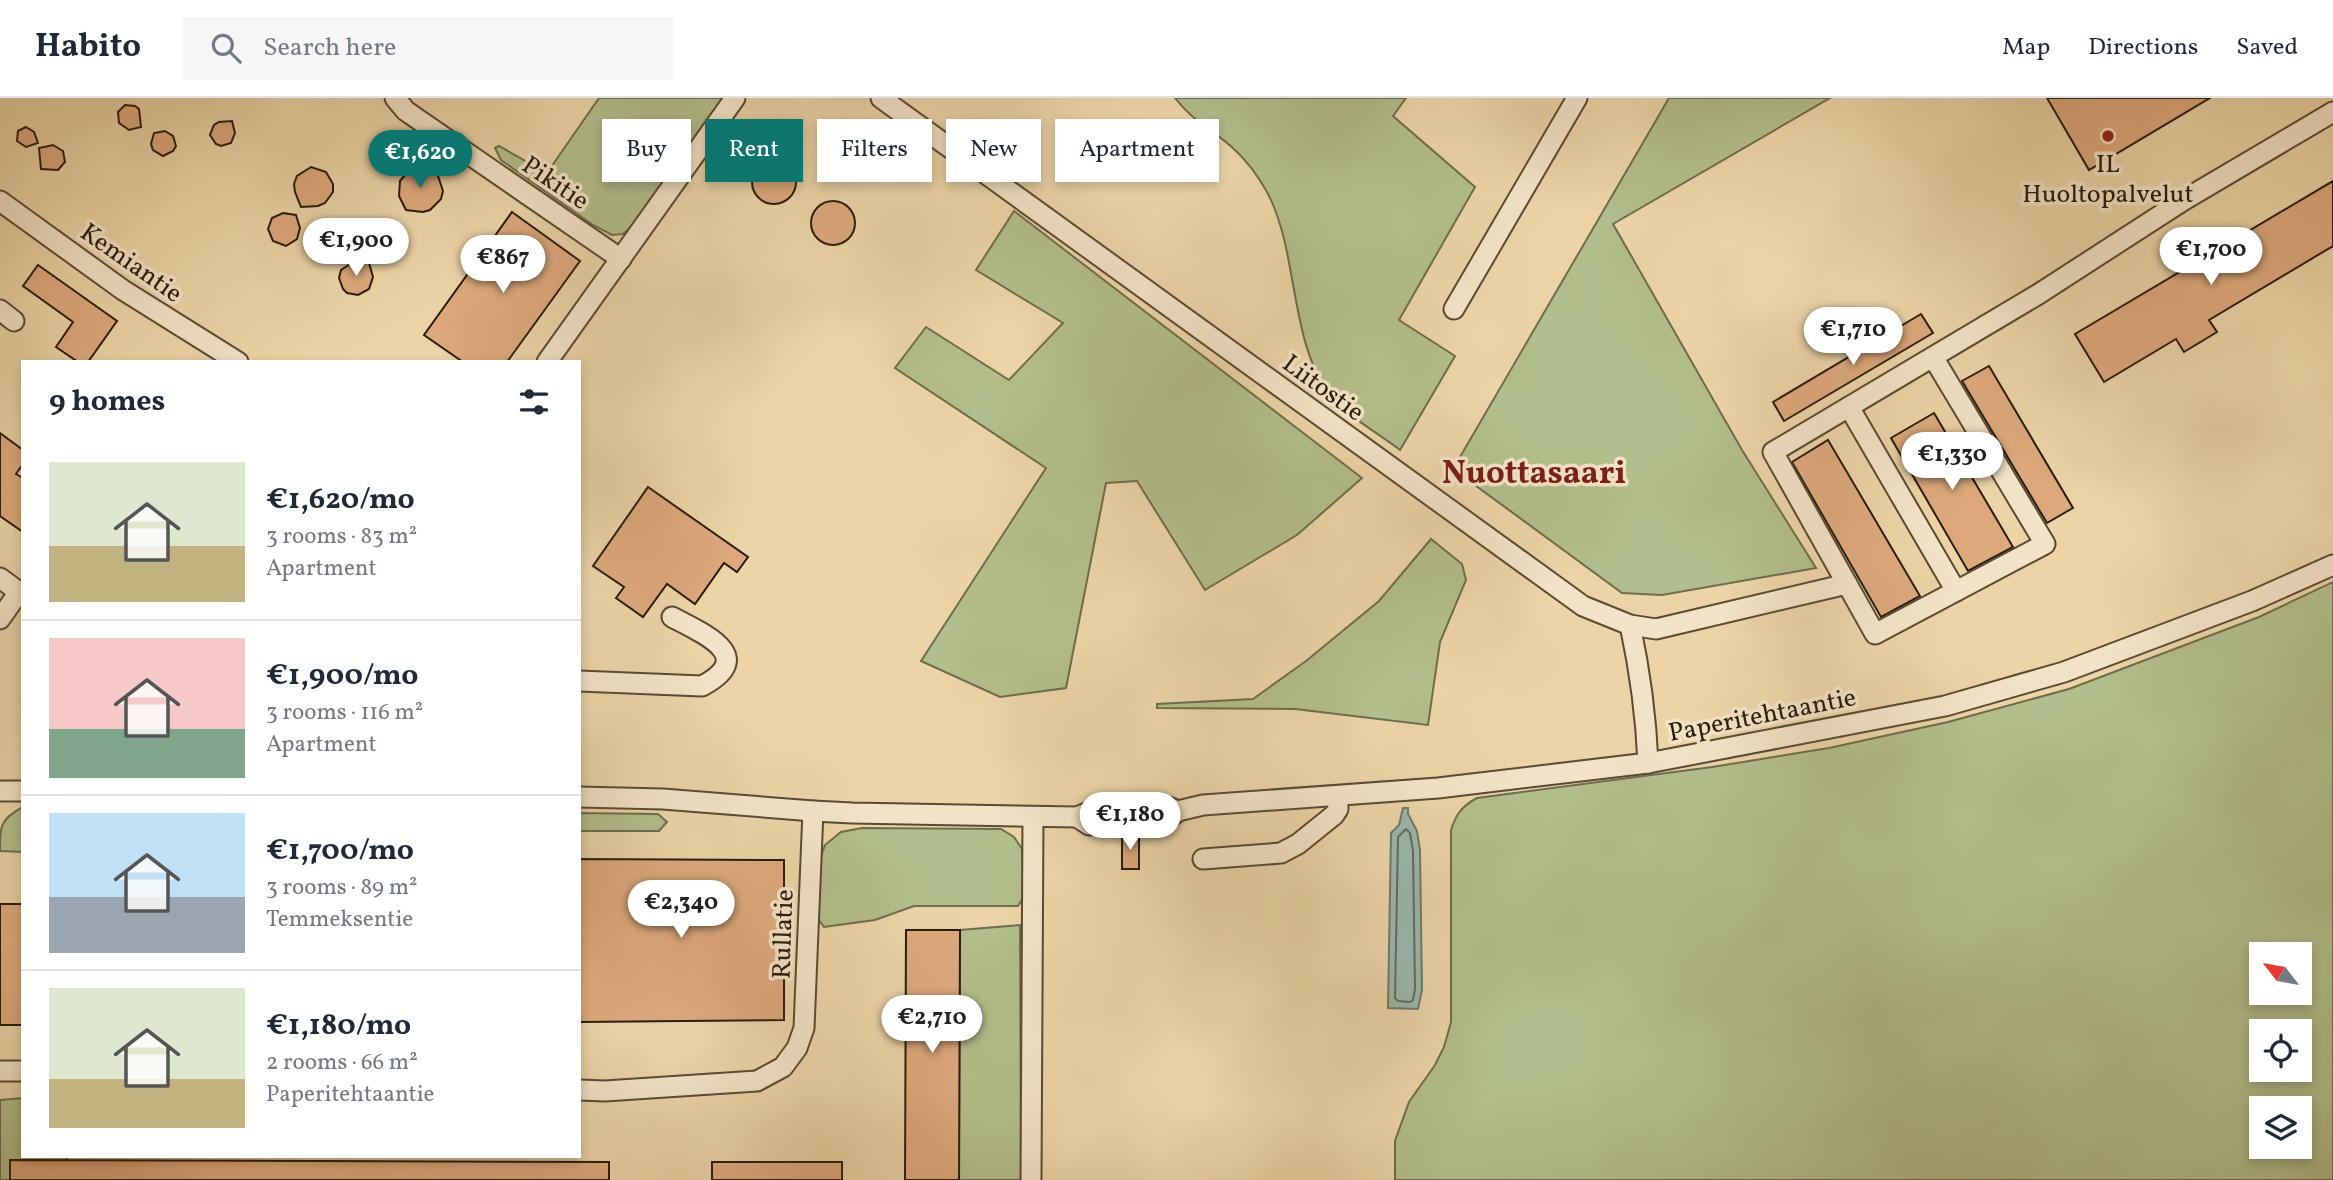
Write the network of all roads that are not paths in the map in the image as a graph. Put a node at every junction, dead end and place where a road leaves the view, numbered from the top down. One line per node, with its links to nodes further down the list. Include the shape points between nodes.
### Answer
1 (395, 98): 7 (street, Pikitie, via 406,111)
2 (735, 98): 7 (street)
3 (881, 98): 19 (street, Liitostie, via 1583,606)
4 (1577, 98): 8 (street)
5 (2333, 112): 9 (street)
6 (3, 208): 10 (street, Kemiantie)
7 (621, 259): 11 (street)
8 (1454, 309)
9 (1933, 357): 12 (street); 16 (street, via 2045,544)
10 (235, 360)
11 (548, 360)
12 (1849, 408): 15 (street, via 1773,452); 16 (street)
13 (2333, 565): 21 (street, Paperitehtaantie, via 2077,667 1984,695)
14 (0, 578): 17 (street, via 19,592)
15 (1847, 584): 16 (street, via 1875,634); 19 (street, Liitostie, via 1656,629)
16 (1956, 591)
17 (11, 614)
18 (672, 617): 20 (street, via 718,642 726,663 719,677 702,687)
19 (1630, 625): 21 (street)
20 (581, 681)
21 (1648, 763): 24 (street, Paperitehtaantie)
22 (0, 791): 23 (street)
23 (21, 791)
24 (1338, 796): 27 (street, Paperitehtaantie, via 1203,805 1178,811 1168,819 1089,825 1077,817); 28 (street, via 1334,815 1281,853)
25 (581, 797): 26 (street)
26 (813, 811): 27 (street); 31 (street, Rullatie, via 804,1028 791,1058 774,1073 749,1082)
27 (1033, 817): 32 (street)
28 (1203, 859)
29 (0, 1070): 30 (street)
30 (21, 1071)
31 (581, 1090)
32 (1031, 1180)

